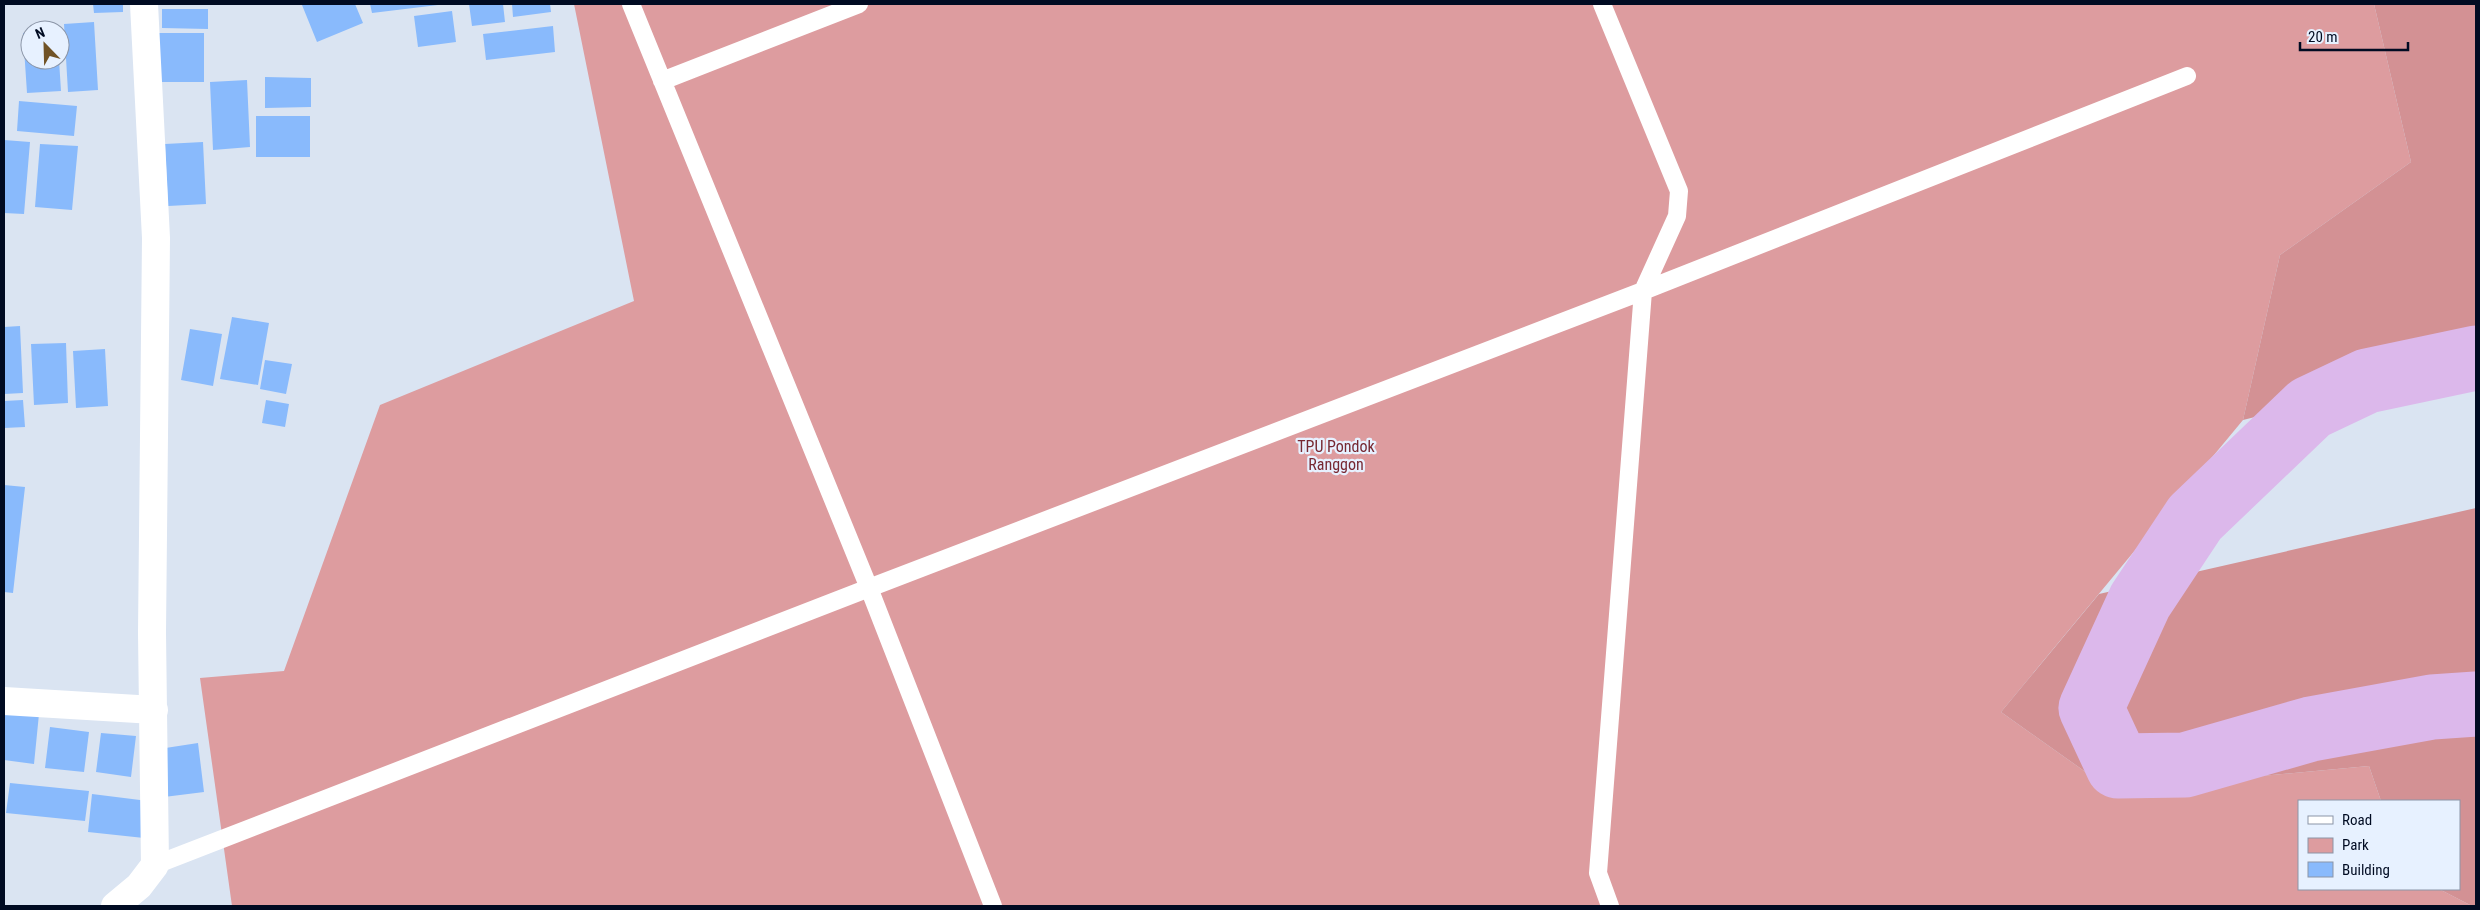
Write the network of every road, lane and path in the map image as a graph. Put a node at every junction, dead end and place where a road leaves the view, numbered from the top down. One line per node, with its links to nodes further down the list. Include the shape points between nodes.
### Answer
1 (144, 4): 10 (street, via 156,238)
2 (632, 4): 6 (lane)
3 (859, 4): 6 (lane)
4 (1602, 4): 7 (lane, via 1679,191 1677,216)
5 (2187, 76): 7 (lane)
6 (662, 81): 8 (lane)
7 (1644, 291): 8 (lane); 14 (lane, via 1598,874)
8 (869, 588): 11 (lane); 13 (lane)
9 (4, 701): 10 (street)
10 (154, 710): 11 (street)
11 (155, 865): 12 (street, via 139,886)
12 (115, 906)
13 (993, 906)
14 (1610, 906)

